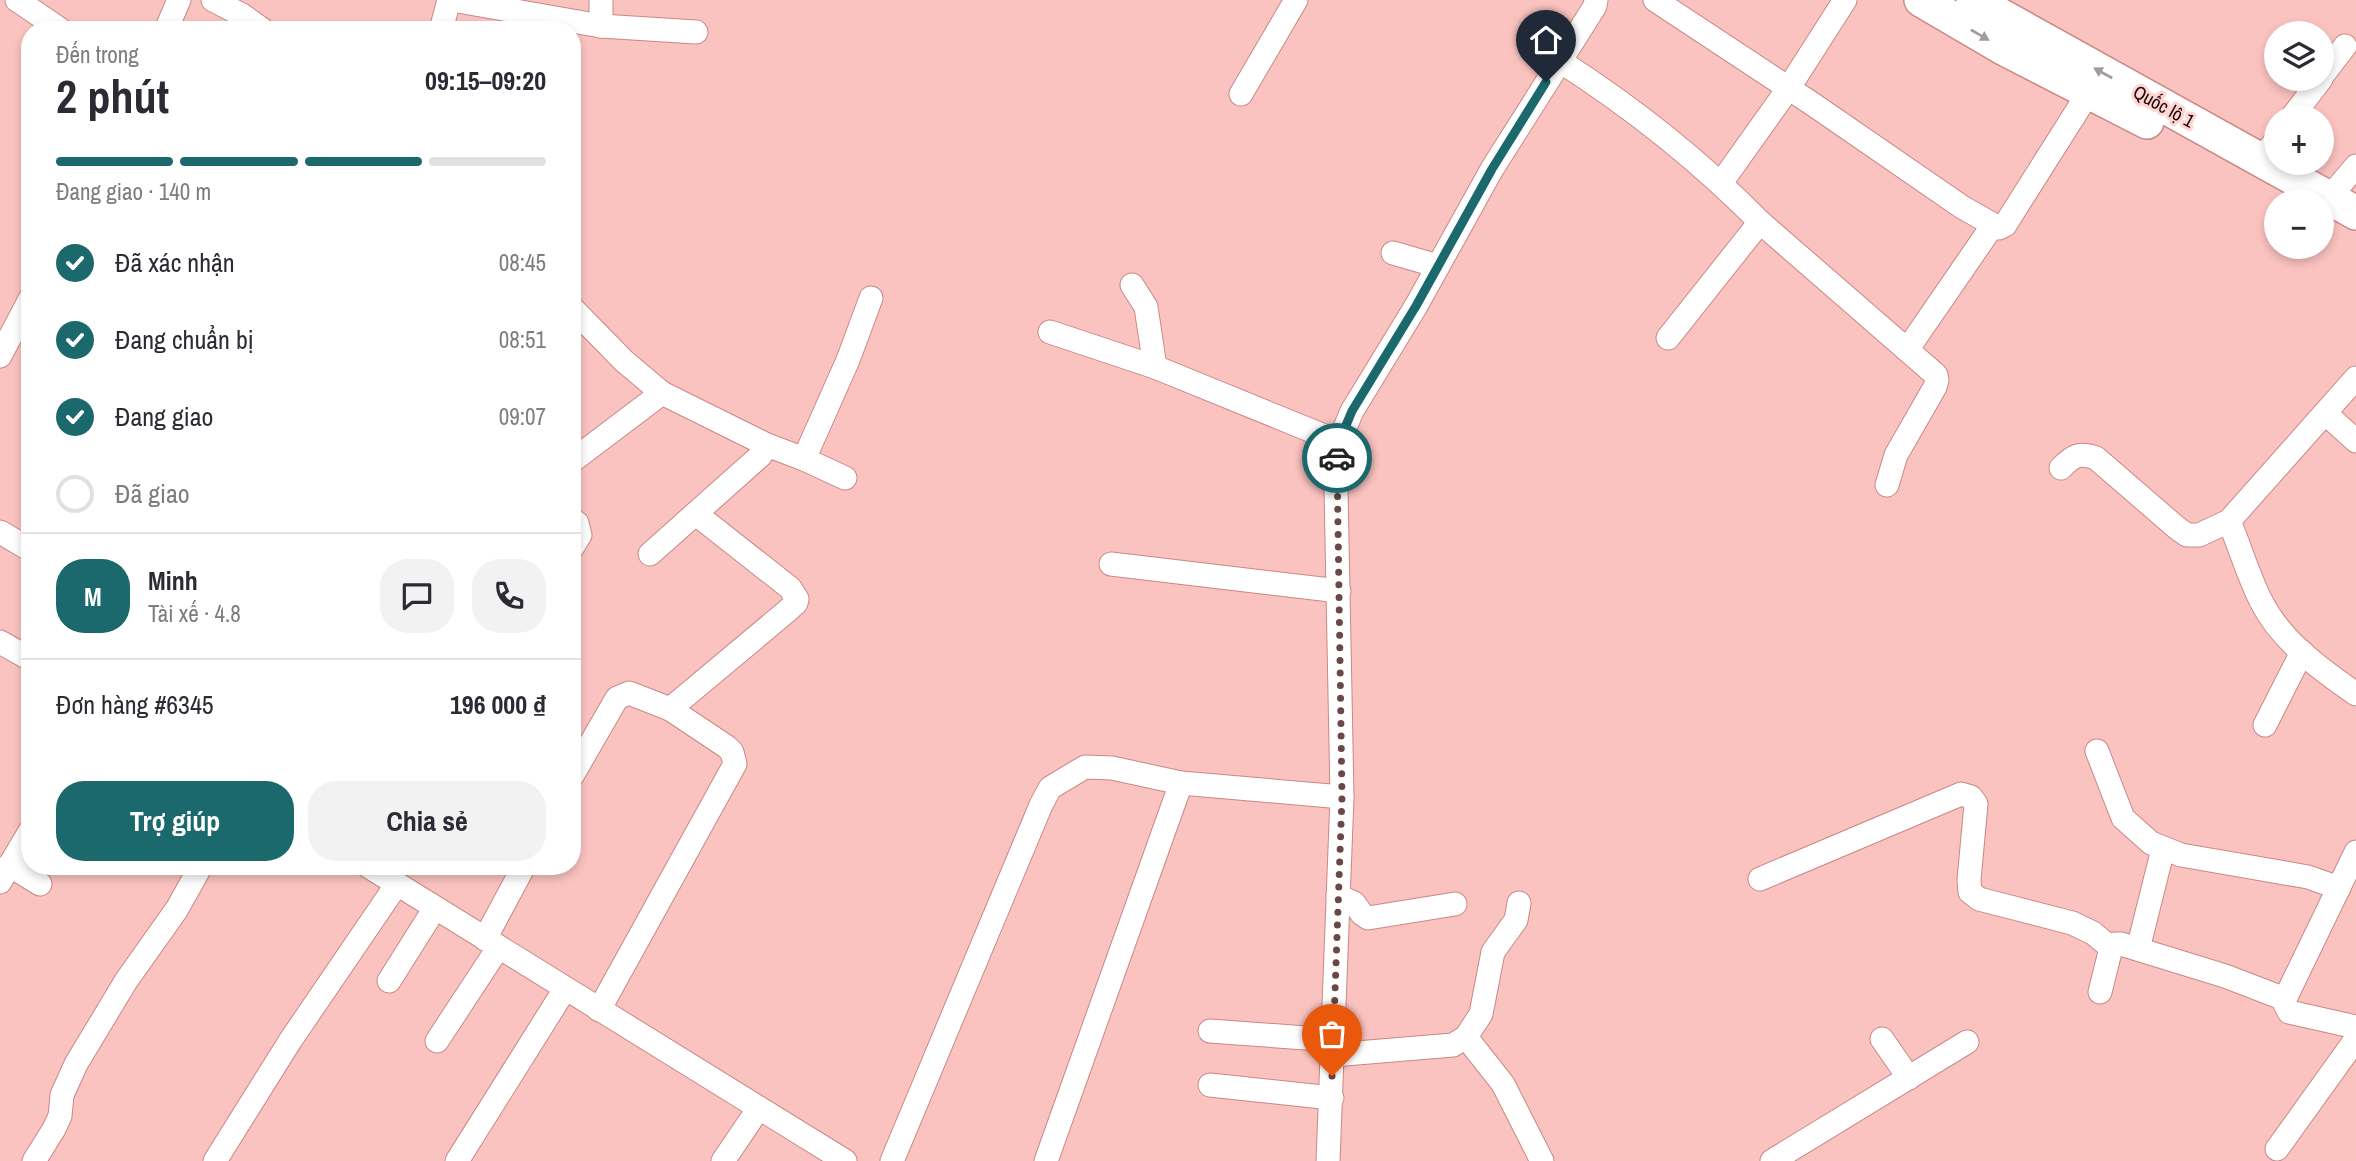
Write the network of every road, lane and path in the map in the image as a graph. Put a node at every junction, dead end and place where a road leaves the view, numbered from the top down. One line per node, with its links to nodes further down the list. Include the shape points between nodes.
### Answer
1 (17, 0): 12 (street)
2 (179, 0): 13 (street)
3 (213, 0): 14 (street)
4 (450, 0): 15 (street); 16 (street)
5 (601, 0): 18 (street)
6 (1296, 0): 25 (street)
7 (1596, 0): 21 (street)
8 (1655, 0): 23 (street)
9 (1845, 0): 23 (street)
10 (1922, 0): 24 (highway, Quốc lộ 1, one-way to 24)
11 (1973, 0): 26 (highway, Quốc lộ 1, one-way to 11)
12 (48, 21)
13 (170, 21)
14 (250, 21)
15 (444, 21)
16 (572, 21)
17 (581, 23): 18 (street)
18 (601, 26): 19 (street)
19 (696, 32)
20 (2345, 46): 22 (street)
21 (1560, 61): 29 (street, via 1640,115); 36 (street)
22 (2334, 61)
23 (1788, 89): 29 (street); 33 (street)
24 (2089, 92): 30 (highway, Quốc lộ 1); 33 (street, via 2005,225)
25 (1241, 94)
26 (2264, 146)
27 (2356, 166): 31 (street)
28 (2298, 175): 31 (highway, Quốc lộ 1)
29 (1721, 183): 32 (street)
30 (2274, 189)
31 (2336, 209): 34 (highway, Quốc lộ 1)
32 (1760, 222): 42 (street); 43 (street)
33 (1993, 225): 43 (street)
34 (2356, 237)
35 (1393, 253): 36 (street)
36 (1438, 266): 50 (street, via 1352,411)
37 (1132, 285): 45 (street, via 1146,307)
38 (872, 298): 53 (street)
39 (581, 317): 47 (street)
40 (1050, 332): 45 (street)
41 (21, 334): 44 (street)
42 (1668, 338)
43 (1907, 350): 56 (street, via 1937,380 1896,455)
44 (0, 356)
45 (1155, 367): 50 (street)
46 (2356, 378): 48 (street)
47 (662, 393): 51 (street); 52 (street)
48 (2325, 413): 49 (street); 58 (street)
49 (2356, 441)
50 (1339, 442): 63 (street)
51 (767, 446): 53 (street); 57 (street)
52 (581, 454)
53 (804, 458): 55 (street)
54 (2061, 468): 58 (street, via 2074,456 2096,458 2187,535 2199,535)
55 (845, 478)
56 (1887, 485)
57 (696, 514): 61 (street); 68 (street, via 790,588 796,603)
58 (2229, 521): 65 (street, via 2262,602 2287,639)
59 (0, 532): 60 (street)
60 (21, 544)
61 (650, 554)
62 (1111, 564): 63 (street)
63 (1339, 591): 73 (street)
64 (0, 642): 66 (street)
65 (2302, 652): 67 (street); 69 (street)
66 (21, 654)
67 (2356, 694)
68 (670, 709): 71 (street, via 629,693 617,698); 96 (street, via 727,747 735,764)
69 (2265, 725)
70 (2097, 751): 75 (street, via 2123,818)
71 (581, 760)
72 (1181, 783): 73 (street); 115 (street, via 1086,767 1050,788); 116 (street)
73 (1342, 797): 85 (street)
74 (21, 846): 77 (street)
75 (2163, 849): 84 (street, via 2308,877); 91 (street)
76 (2356, 852): 84 (street)
77 (5, 873): 82 (street)
78 (196, 875): 110 (street, via 76,1064 62,1095 60,1116)
79 (382, 875): 83 (street)
80 (520, 875): 89 (street)
81 (1760, 878): 90 (street, via 1961,794 1976,804 1970,892 1979,899 2072,923)
82 (40, 884)
83 (397, 884): 88 (street); 111 (street)
84 (2339, 888): 95 (street)
85 (1338, 896): 87 (street, via 1354,903 1368,918); 104 (street)
86 (1518, 903): 99 (street, via 1516,920 1493,952 1481,1014)
87 (1455, 904)
88 (435, 908): 89 (street); 92 (street)
89 (492, 943): 93 (street); 102 (street)
90 (2111, 948): 91 (street, via 2121,944); 94 (street)
91 (2138, 949): 95 (street, via 2225,976)
92 (389, 981)
93 (565, 989): 96 (street); 112 (street)
94 (2101, 992)
95 (2284, 1001): 97 (street, via 2289,1012)
96 (599, 1010): 108 (street)
97 (2356, 1027)
98 (1210, 1031): 104 (street)
99 (1466, 1037): 104 (street, via 1453,1045); 118 (street, via 1503,1084)
100 (2356, 1039): 109 (street)
101 (1882, 1040): 105 (street)
102 (437, 1041)
103 (1966, 1042): 105 (street)
104 (1333, 1048): 107 (street)
105 (1909, 1078): 119 (street)
106 (1210, 1086): 107 (street)
107 (1332, 1098): 117 (street)
108 (759, 1108): 113 (street); 114 (street)
109 (2277, 1149)
110 (34, 1161)
111 (215, 1161)
112 (457, 1161)
113 (723, 1161)
114 (845, 1161)
115 (892, 1161)
116 (1046, 1161)
117 (1328, 1161)
118 (1542, 1161)
119 (1772, 1161)

